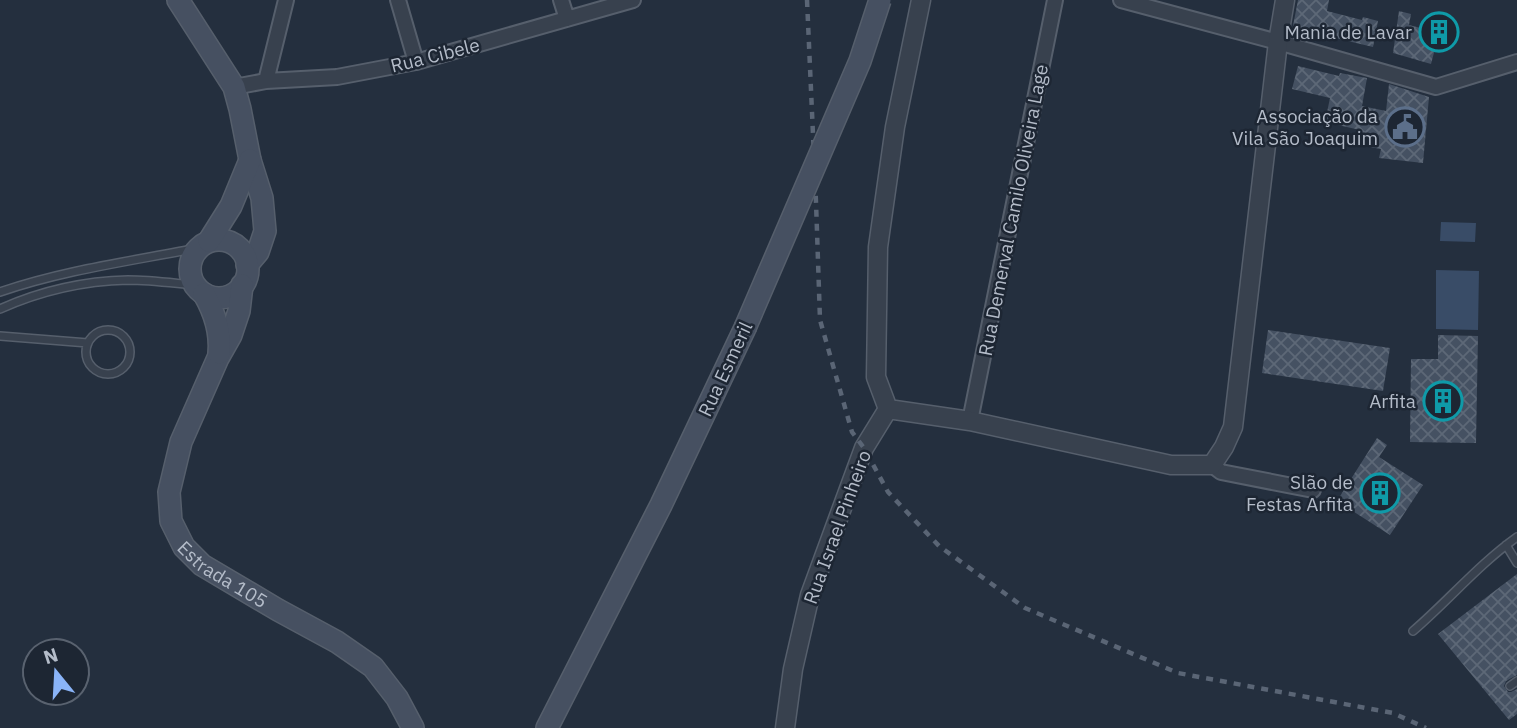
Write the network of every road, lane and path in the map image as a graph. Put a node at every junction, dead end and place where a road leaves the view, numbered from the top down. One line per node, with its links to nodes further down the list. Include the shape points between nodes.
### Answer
1 (178, 0): 16 (main road, Estrada 105)
2 (286, 0): 15 (street)
3 (398, 0): 13 (street)
4 (561, 0): 11 (street)
5 (633, 0): 11 (street, Rua Cibele)
6 (880, 0): 35 (main road, Rua Esmeril, bridge, via 860,61 745,328)
7 (921, 0): 26 (street, via 895,127 878,247 876,377)
8 (1055, 0): 27 (street, Rua Demerval Camilo Oliveira Lage)
9 (1121, 0): 12 (street)
10 (1285, 0): 12 (street)
11 (566, 19): 13 (street, Rua Cibele)
12 (1278, 42): 14 (street, via 1436,87); 28 (street, via 1233,427)
13 (416, 62): 15 (street, Rua Cibele, via 337,77)
14 (1517, 62)
15 (266, 81): 16 (street, Rua Cibele)
16 (234, 87): 17 (main road, Estrada 105)
17 (250, 160): 18 (main road, via 231,206); 19 (main road, Estrada 105, via 262,198 265,231)
18 (203, 245): 19 (main road, via 222,240 234,244 243,253); 20 (main road, via 191,259 190,272); 21 (lane)
19 (245, 275): 20 (main road, via 232,294 218,298); 25 (main road, Estrada 105, via 239,311)
20 (199, 289): 22 (lane, via 128,280 71,285); 25 (main road, Estrada 105, via 218,324)
21 (0, 292)
22 (0, 309)
23 (0, 336): 24 (lane)
24 (88, 342): 24 (lane, via 88,361 102,373 120,370 128,361 128,342 114,330 102,330)
25 (218, 358): 34 (main road, Estrada 105, via 181,442 169,492 172,521 184,547 202,565 373,667)
26 (888, 409): 27 (street); 36 (street, Rua Israel Pinheiro, via 864,448 810,595)
27 (970, 421): 28 (street, via 1171,465)
28 (1212, 465): 29 (street, via 1221,472)
29 (1313, 490)
30 (1517, 537): 31 (lane)
31 (1506, 545): 32 (lane); 33 (lane)
32 (1517, 563)
33 (1413, 631)
34 (413, 728)
35 (547, 728)
36 (785, 728)

